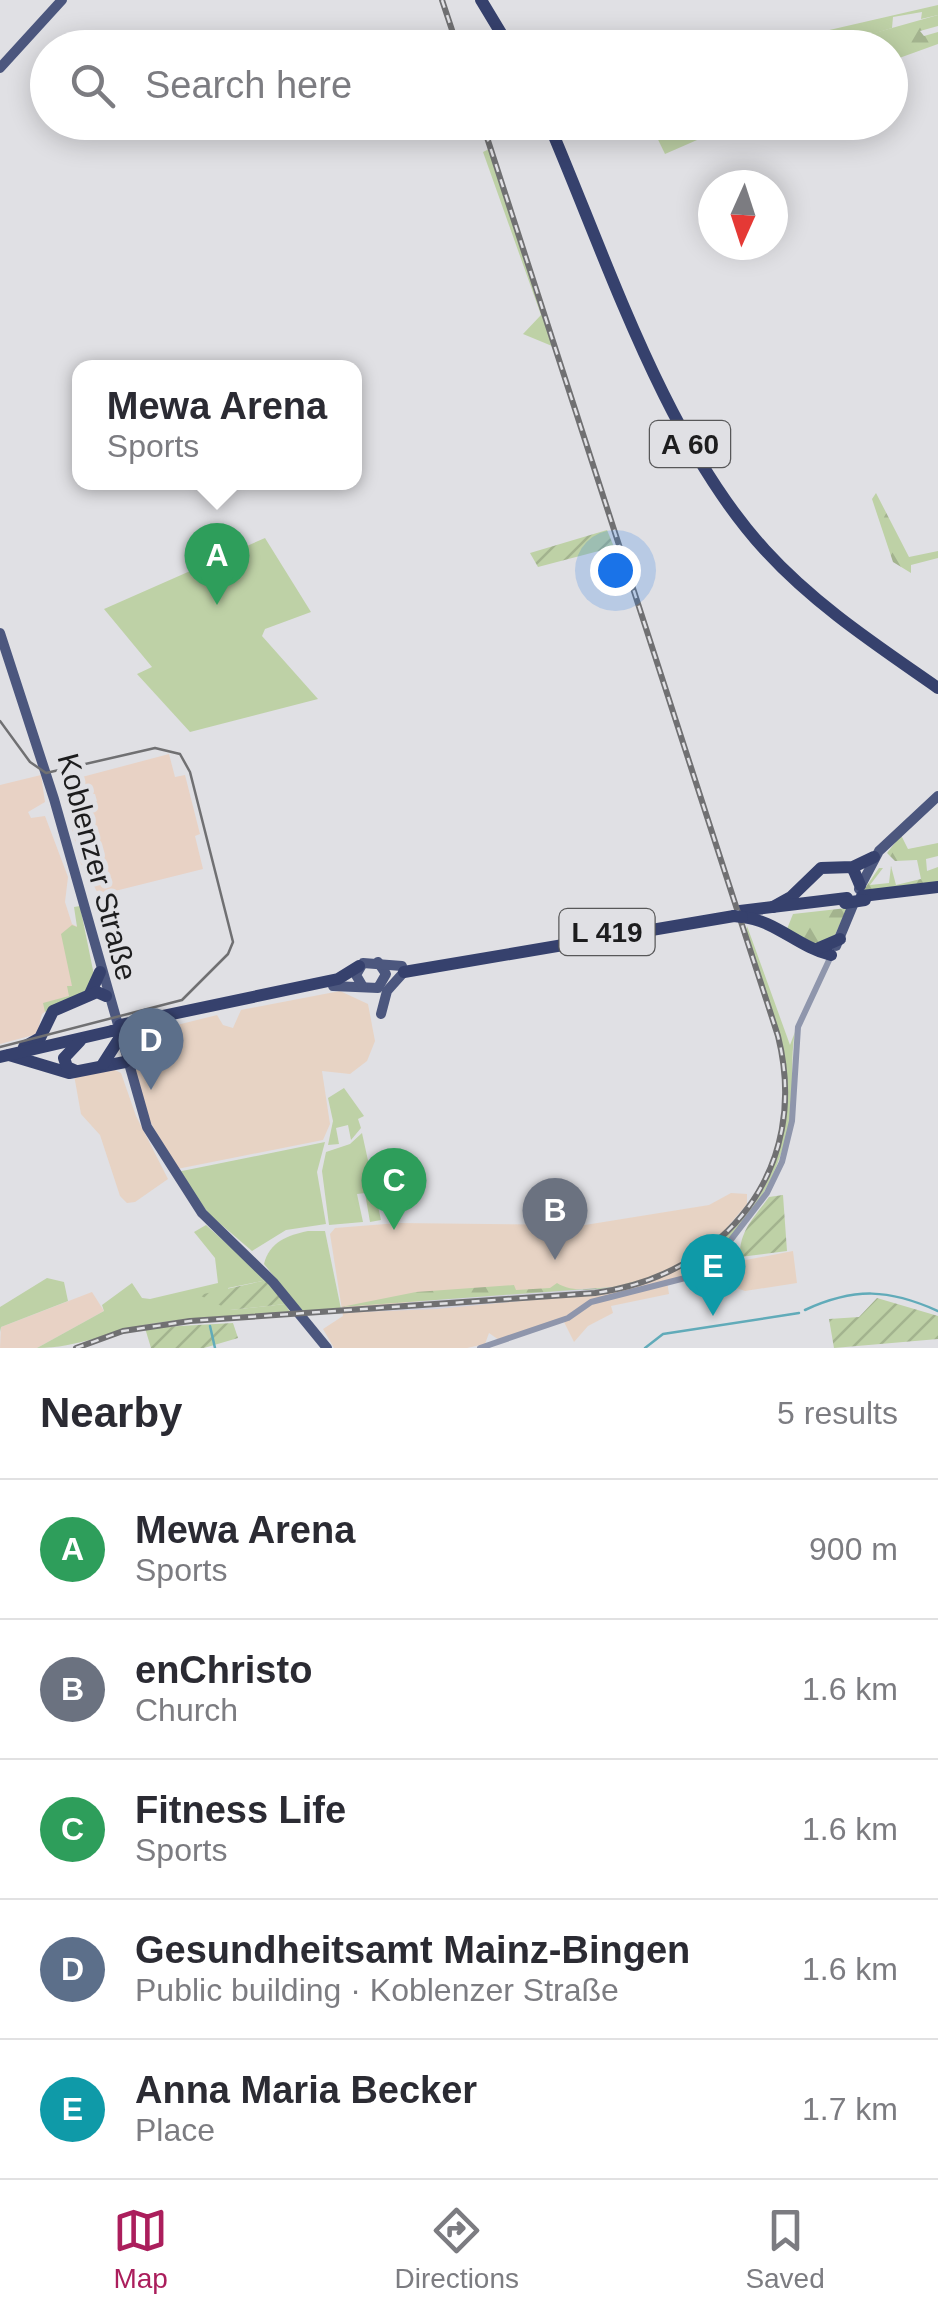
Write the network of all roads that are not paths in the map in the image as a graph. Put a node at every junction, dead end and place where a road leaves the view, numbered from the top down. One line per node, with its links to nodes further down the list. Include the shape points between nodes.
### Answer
1 (59, 0): 3 (main road)
2 (484, 0): 4 (highway)
3 (32, 30)
4 (502, 30)
5 (30, 32): 6 (main road)
6 (0, 66)
7 (558, 140): 9 (highway, A 60, via 662,386 717,489 795,580)
8 (0, 633): 23 (main road, Koblenzer Straße, via 55,800)
9 (938, 686)
10 (938, 796): 11 (main road)
11 (874, 857): 13 (highway)
12 (938, 889): 13 (highway, L 419)
13 (856, 890): 14 (highway, L 419); 14 (highway, via 821,868); 15 (highway, L 419); 17 (main road)
14 (773, 906): 16 (highway, L 419)
15 (806, 907): 16 (highway, L 419); 19 (highway, via 789,914 785,928)
16 (738, 914): 19 (highway, via 769,923); 22 (highway, L 419)
17 (840, 939): 19 (highway)
18 (365, 952): 22 (main road)
19 (824, 955): 38 (street, via 798,1027 792,1121 782,1162 728,1246 695,1274 591,1302 568,1318)
20 (378, 962): 21 (main road, L 419); 22 (main road, L 419); 24 (main road, via 386,974)
21 (360, 966): 26 (main road, via 356,977); 31 (highway, L 419, via 338,980)
22 (403, 969): 24 (main road, L 419); 29 (main road)
23 (100, 972): 27 (main road, Koblenzer Straße); 28 (highway)
24 (382, 985): 26 (main road, L 419)
25 (334, 986): 26 (main road, L 419); 31 (highway, L 419)
26 (368, 992)
27 (106, 996): 28 (highway); 31 (main road, Koblenzer Straße)
28 (83, 997): 30 (highway, via 50,1013)
29 (381, 1014)
30 (44, 1026): 33 (highway, via 48,1035); 34 (highway, via 40,1038)
31 (117, 1030): 32 (highway, L 419); 33 (highway, L 419); 35 (main road, Koblenzer Straße); 36 (highway)
32 (91, 1036): 34 (highway, L 419); 36 (highway, via 69,1048 64,1063 74,1071)
33 (63, 1038): 34 (highway, L 419)
34 (8, 1053): 35 (highway, via 69,1073)
35 (125, 1062): 36 (highway); 37 (main road, Koblenzer Straße, via 143,1120 176,1180)
36 (104, 1064)
37 (327, 1348)
38 (482, 1348)

